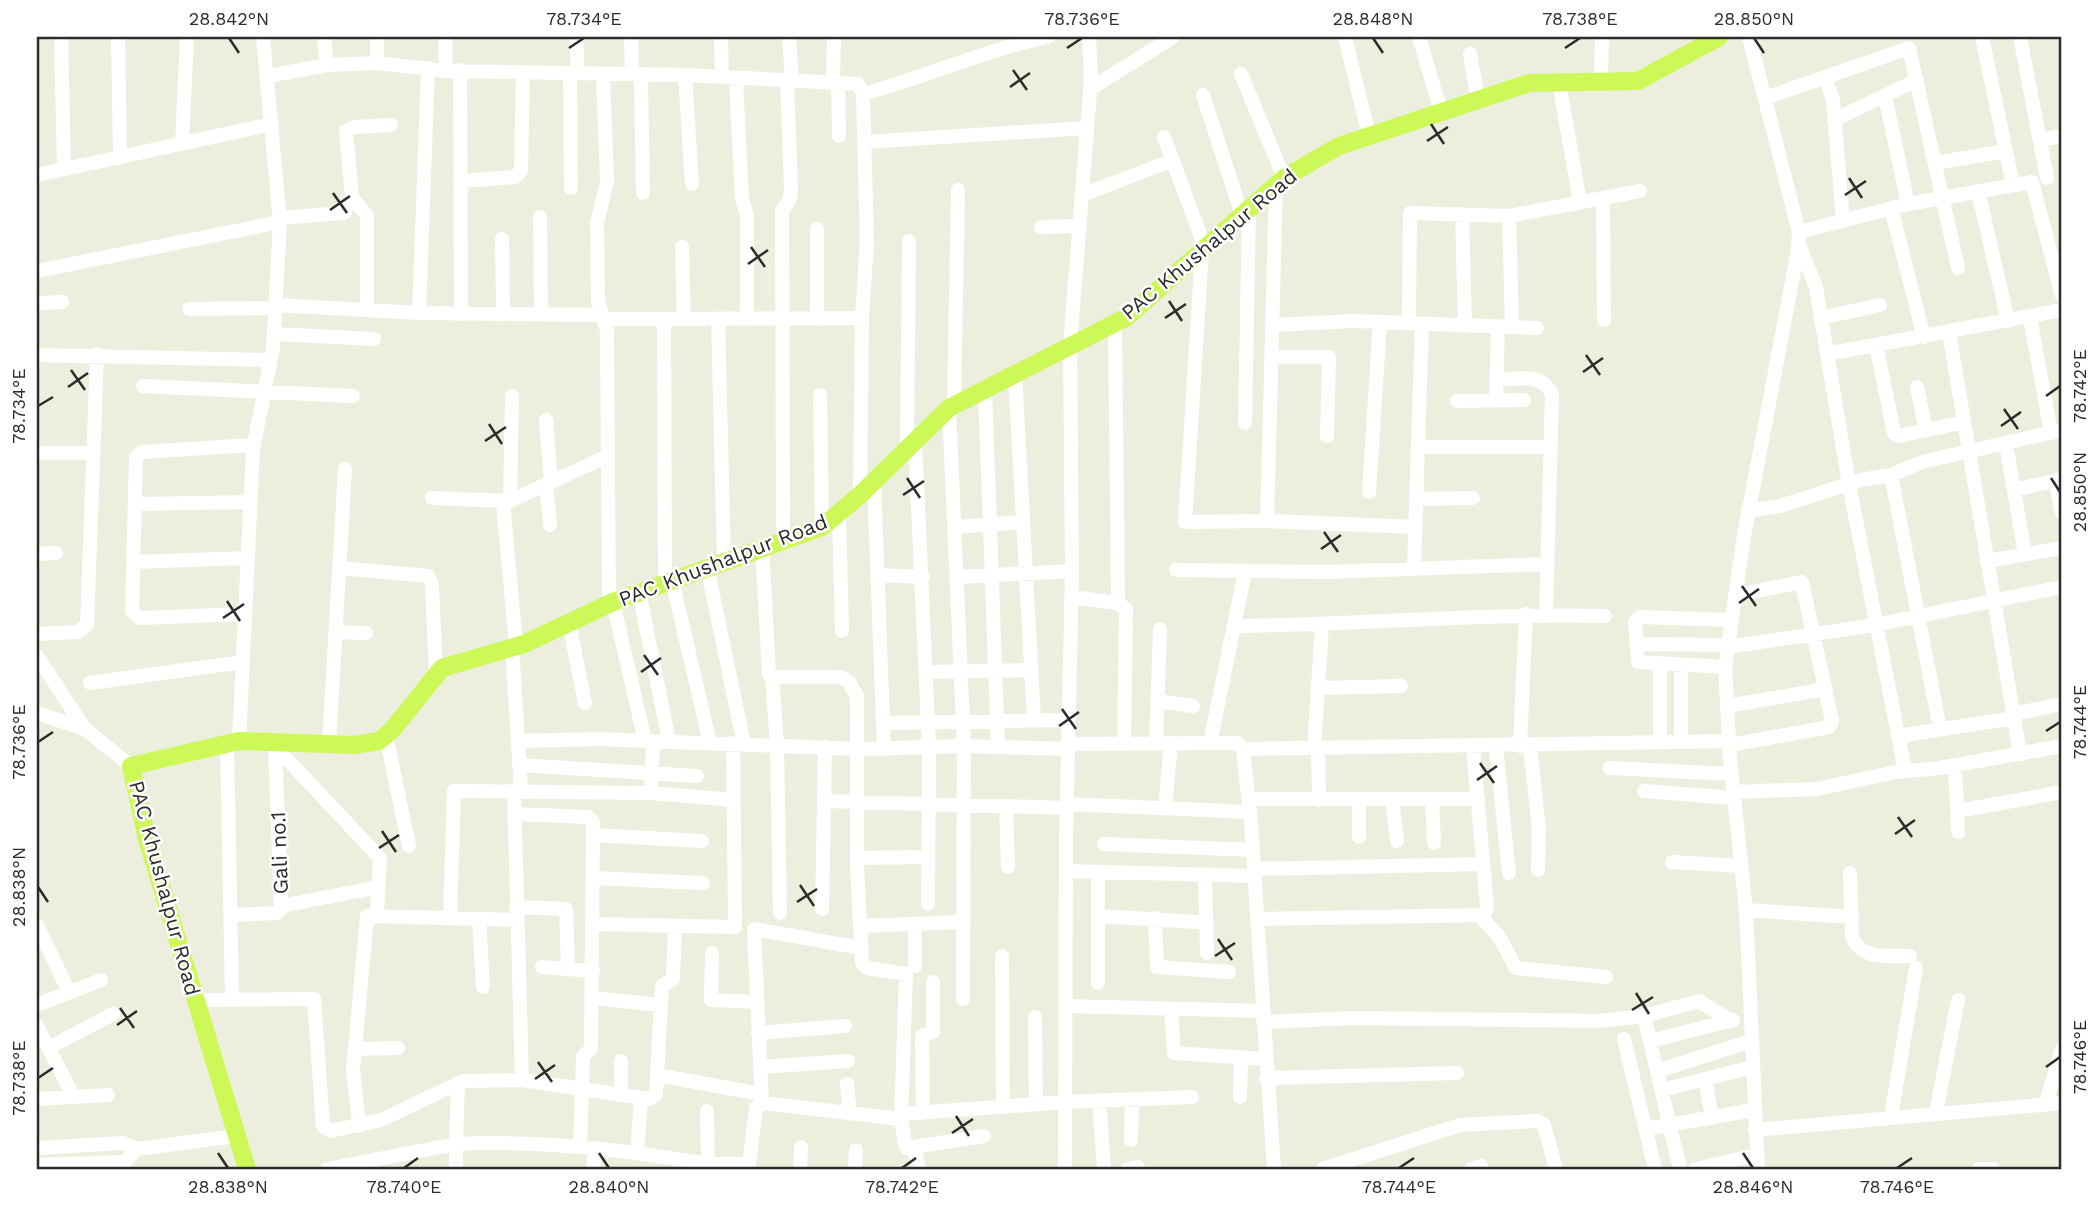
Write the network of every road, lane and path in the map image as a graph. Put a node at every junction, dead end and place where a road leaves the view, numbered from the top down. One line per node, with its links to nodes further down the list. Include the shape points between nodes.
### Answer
1 (61, 37): 64 (street)
2 (118, 37): 61 (street)
3 (187, 37): 59 (street)
4 (263, 37): 34 (street)
5 (324, 37): 25 (street)
6 (377, 37): 24 (street)
7 (444, 37): 27 (street)
8 (576, 37): 29 (street)
9 (631, 37): 32 (street)
10 (721, 37): 36 (street)
11 (789, 37): 38 (street)
12 (834, 37): 40 (street)
13 (1048, 37): 43 (street, via 998,47 924,78)
14 (1089, 37): 42 (street)
15 (1173, 37): 42 (street)
16 (1345, 37): 54 (street)
17 (1419, 37): 48 (street)
18 (1602, 37): 39 (street)
19 (1719, 37): 39 (main road, PAC Khushalpur Road, via 1638,81)
20 (1749, 37): 46 (street)
21 (1982, 37): 60 (street)
22 (2020, 37): 57 (street)
23 (1469, 54): 47 (street)
24 (377, 63): 25 (street); 26 (street)
25 (327, 65): 34 (street)
26 (428, 68): 27 (street); 110 (street)
27 (453, 71): 28 (street); 68 (street)
28 (523, 72): 29 (street); 68 (street, via 521,171 515,177)
29 (574, 73): 31 (street); 73 (street)
30 (1241, 74): 69 (street)
31 (603, 75): 32 (street); 113 (street, via 607,182 597,223 598,302)
32 (636, 75): 33 (street); 77 (street)
33 (685, 75): 36 (street); 71 (street)
34 (268, 76): 50 (street)
35 (1825, 77): 37 (street, via 1909,48); 46 (street); 49 (street)
36 (729, 78): 38 (street); 120 (street, via 741,199 747,215)
37 (1917, 80): 45 (street); 63 (street)
38 (790, 81): 40 (street); 121 (street, via 791,190 782,211)
39 (1601, 81): 41 (main road, PAC Khushalpur Road)
40 (836, 82): 43 (street, via 858,84); 53 (street)
41 (1559, 82): 47 (main road, PAC Khushalpur Road, via 1529,83); 82 (street)
42 (1090, 89): 52 (street)
43 (863, 94): 58 (street)
44 (1203, 95): 85 (street)
45 (1885, 96): 49 (street); 83 (street)
46 (1765, 98): 94 (street)
47 (1478, 100): 48 (main road, PAC Khushalpur Road)
48 (1441, 112): 54 (main road, PAC Khushalpur Road)
49 (1835, 120): 90 (street)
50 (272, 124): 59 (street); 89 (street)
51 (391, 125): 79 (street, via 346,131)
52 (1087, 128): 58 (street); 78 (street)
53 (839, 136)
54 (1368, 136): 69 (main road, PAC Khushalpur Road, via 1327,152)
55 (2062, 136): 57 (street)
56 (1164, 137): 62 (street)
57 (2040, 141): 67 (street)
58 (864, 142): 115 (street, via 867,242)
59 (182, 144): 61 (street)
60 (2006, 151): 63 (street); 72 (street)
61 (120, 158): 64 (street)
62 (1173, 160): 78 (street); 98 (street)
63 (1935, 163): 81 (street)
64 (64, 169): 65 (street)
65 (37, 175)
66 (2062, 175): 67 (street)
67 (2047, 178): 70 (street)
68 (460, 181): 112 (street)
69 (1280, 181): 85 (main road, PAC Khushalpur Road); 128 (street)
70 (2032, 182): 72 (street); 101 (street)
71 (692, 184)
72 (2013, 185): 76 (street)
73 (571, 188)
74 (958, 190): 155 (street)
75 (1640, 191): 80 (street)
76 (1978, 191): 81 (street); 124 (street)
77 (643, 194)
78 (1082, 195): 91 (street)
79 (352, 197): 89 (street, via 344,213); 107 (street, via 367,216)
80 (1603, 198): 82 (street); 123 (street)
81 (1943, 198): 83 (street); 99 (street)
82 (1580, 202): 87 (street)
83 (1908, 204): 84 (street)
84 (1891, 208): 90 (street); 134 (street)
85 (1246, 212): 98 (main road, PAC Khushalpur Road); 158 (street)
86 (1462, 214): 87 (street); 127 (street, via 1410,213); 129 (street)
87 (1509, 216): 130 (street)
88 (540, 218): 111 (street)
89 (280, 220): 100 (street); 105 (street)
90 (1843, 220): 94 (street)
91 (1080, 226): 92 (street); 137 (street)
92 (1041, 227)
93 (817, 229): 122 (street)
94 (1799, 237): 116 (street); 186 (street)
95 (502, 239): 109 (street)
96 (909, 241): 164 (street)
97 (682, 247): 118 (street)
98 (1204, 249): 126 (main road, PAC Khushalpur Road); 189 (street, via 1184,519 1189,524)
99 (1958, 268)
100 (37, 271)
101 (2062, 296)
102 (62, 302): 103 (street)
103 (37, 303)
104 (1880, 305): 116 (street)
105 (275, 307): 106 (street); 107 (street); 133 (street)
106 (189, 309)
107 (367, 309): 110 (street)
108 (2062, 310): 114 (street)
109 (503, 312): 111 (street); 112 (street)
110 (419, 313): 112 (street)
111 (541, 313): 113 (street)
112 (461, 314)
113 (604, 317): 117 (street); 170 (street)
114 (2030, 317): 124 (street); 160 (street)
115 (862, 318): 122 (street); 179 (street)
116 (1821, 318): 139 (street)
117 (664, 319): 118 (street); 217 (street)
118 (684, 319): 119 (street)
119 (718, 319): 120 (street); 205 (street)
120 (747, 319): 121 (street)
121 (782, 319): 122 (street); 196 (street)
122 (817, 319)
123 (1604, 320)
124 (2008, 321): 132 (street)
125 (1380, 322): 127 (street); 128 (street); 178 (street)
126 (1115, 323): 137 (main road, PAC Khushalpur Road); 224 (street)
127 (1416, 323): 129 (street); 165 (street)
128 (1274, 325): 141 (street)
129 (1465, 326): 130 (street)
130 (1505, 327): 131 (street); 144 (street)
131 (1537, 328)
132 (1949, 332): 134 (street); 157 (street)
133 (274, 334): 135 (street); 142 (street)
134 (1924, 337): 136 (street)
135 (374, 338)
136 (1876, 345): 139 (street); 159 (street, via 1894,433)
137 (1070, 346): 143 (main road, PAC Khushalpur Road); 210 (street)
138 (96, 354): 140 (street); 142 (street); 168 (street)
139 (1827, 354): 176 (street)
140 (37, 355)
141 (1274, 357): 161 (street, via 1329,357); 189 (street)
142 (270, 360): 147 (street)
143 (1015, 374): 148 (main road, PAC Khushalpur Road); 190 (street)
144 (1497, 380): 152 (street); 166 (street, via 1535,378 1549,388)
145 (143, 386): 147 (street)
146 (1917, 387): 159 (street)
147 (264, 390): 150 (street); 163 (street)
148 (985, 390): 155 (main road, PAC Khushalpur Road); 192 (street)
149 (820, 395): 193 (street)
150 (353, 396)
151 (512, 396): 184 (street)
152 (1496, 400): 153 (street); 154 (street)
153 (1524, 400)
154 (1457, 401)
155 (952, 407): 164 (main road, PAC Khushalpur Road); 194 (street)
156 (546, 420): 175 (street)
157 (1964, 422): 159 (street); 169 (street)
158 (1245, 423)
159 (1926, 430)
160 (2057, 431): 162 (street)
161 (1327, 436)
162 (2006, 444): 169 (street); 177 (street)
163 (253, 445): 183 (street); 185 (street, via 139,453)
164 (911, 446): 174 (main road, PAC Khushalpur Road); 216 (street)
165 (1418, 447): 166 (street); 182 (street)
166 (1552, 447): 206 (street)
167 (37, 453): 168 (street)
168 (94, 453): 239 (street, via 87,625 78,632)
169 (1969, 453): 172 (street, via 1923,462); 203 (street)
170 (608, 456): 175 (street); 223 (street)
171 (345, 469): 208 (street)
172 (1891, 475): 176 (street); 228 (street)
173 (2059, 480): 177 (street); 187 (street)
174 (874, 482): 179 (main road, PAC Khushalpur Road); 214 (street)
175 (548, 484): 184 (street); 191 (street)
176 (1849, 484): 186 (street); 233 (street)
177 (2014, 490): 201 (street)
178 (1369, 492)
179 (860, 495): 188 (main road, PAC Khushalpur Road)
180 (432, 498): 184 (street)
181 (1473, 498): 182 (street)
182 (1416, 499): 195 (street)
183 (250, 502): 185 (street); 202 (street)
184 (507, 502): 242 (street)
185 (135, 504): 204 (street)
186 (1748, 511): 220 (street)
187 (2062, 513)
188 (839, 514): 193 (main road, PAC Khushalpur Road); 236 (street)
189 (1268, 521): 195 (street)
190 (1023, 522): 192 (street); 212 (street)
191 (550, 525)
192 (990, 525): 194 (street); 213 (street)
193 (822, 527): 196 (main road, PAC Khushalpur Road)
194 (956, 527): 215 (street)
195 (1415, 527): 207 (street)
196 (783, 540): 197 (main road, PAC Khushalpur Road)
197 (762, 546): 205 (main road, PAC Khushalpur Road); 254 (street, via 767,670)
198 (2062, 548): 201 (street)
199 (37, 554): 200 (street)
200 (56, 554)
201 (2025, 554): 203 (street)
202 (247, 558): 204 (street); 225 (street)
203 (1987, 561): 222 (street)
204 (133, 562): 225 (street, via 132,611 140,618)
205 (715, 564): 217 (main road, PAC Khushalpur Road); 283 (street)
206 (1548, 564): 207 (street); 227 (street)
207 (1414, 567): 211 (street)
208 (340, 568): 237 (street); 253 (street, via 428,576)
209 (1176, 570): 211 (street)
210 (1072, 571): 212 (street); 221 (street)
211 (1245, 572): 234 (street)
212 (1026, 573): 213 (street); 249 (street)
213 (992, 574): 215 (street); 251 (street)
214 (877, 575): 216 (street); 271 (street)
215 (958, 577): 252 (street)
216 (923, 578): 250 (street)
217 (668, 581): 219 (main road, PAC Khushalpur Road); 282 (street)
218 (2062, 587): 222 (street)
219 (639, 592): 223 (main road, PAC Khushalpur Road); 278 (street)
220 (1735, 595): 230 (street); 240 (street, via 1801,582)
221 (1071, 597): 224 (street); 267 (street)
222 (1994, 602): 228 (street); 265 (street)
223 (611, 603): 231 (main road, PAC Khushalpur Road); 277 (street)
224 (1118, 603): 284 (street, via 1126,614)
225 (245, 614): 245 (street)
226 (1526, 614): 227 (street); 232 (street); 293 (street)
227 (1546, 614): 229 (street)
228 (1919, 615): 233 (street); 273 (street)
229 (1605, 616)
230 (1732, 620): 241 (street, via 1640,617 1635,622); 243 (street)
231 (569, 622): 242 (main road, PAC Khushalpur Road); 260 (street)
232 (1322, 625): 234 (street); 257 (street)
233 (1875, 625): 240 (street); 275 (street)
234 (1235, 626): 286 (street)
235 (1160, 629): 259 (street)
236 (842, 631)
237 (336, 632): 238 (street); 289 (street)
238 (366, 633)
239 (37, 634)
240 (1815, 634): 243 (street); 258 (street)
241 (1636, 644): 243 (street); 246 (street, via 1638,662)
242 (514, 646): 253 (main road, PAC Khushalpur Road, via 454,663); 276 (street)
243 (1728, 646): 248 (street)
244 (37, 656): 272 (street)
245 (243, 662): 255 (street); 280 (street)
246 (1660, 664): 247 (street); 281 (street)
247 (1681, 665): 248 (street); 279 (street)
248 (1725, 667): 263 (street)
249 (1030, 670): 251 (street); 266 (street)
250 (927, 672): 252 (street); 268 (street)
251 (995, 672): 252 (street); 269 (street)
252 (961, 673): 270 (street)
253 (436, 674): 274 (main road, PAC Khushalpur Road)
254 (772, 677): 290 (street); 299 (street, via 841,677 849,682 856,696)
255 (90, 682)
256 (1401, 686): 257 (street)
257 (1318, 688): 303 (street)
258 (1826, 689): 263 (street); 287 (street, via 1829,727)
259 (1158, 701): 262 (street); 285 (street)
260 (585, 703)
261 (2062, 705): 265 (street)
262 (1193, 706)
263 (1727, 706): 287 (street)
264 (37, 713): 272 (street)
265 (2013, 716): 273 (street); 304 (street)
266 (1034, 720): 267 (street); 269 (street)
267 (1067, 720): 292 (street)
268 (929, 721): 270 (street); 271 (street); 296 (street)
269 (997, 721): 270 (street); 297 (street)
270 (963, 722): 291 (street)
271 (883, 723): 301 (street)
272 (85, 729): 307 (street)
273 (1940, 729): 275 (street)
274 (386, 735): 289 (main road, PAC Khushalpur Road, via 379,741 355,745); 341 (street)
275 (1898, 736): 310 (street)
276 (518, 741): 277 (street); 305 (street)
277 (649, 741): 278 (street); 309 (street)
278 (669, 741): 282 (street)
279 (1681, 741): 281 (street); 287 (street)
280 (233, 742): 288 (main road, PAC Khushalpur Road); 307 (main road, PAC Khushalpur Road); 366 (street)
281 (1660, 742): 293 (street)
282 (709, 743): 283 (street)
283 (738, 743): 290 (street); 322 (street)
284 (1124, 743): 285 (street); 292 (street)
285 (1164, 743): 286 (street); 331 (street)
286 (1210, 743): 302 (street, via 1237,743)
287 (1730, 743): 311 (street)
288 (273, 744): 289 (main road, PAC Khushalpur Road); 358 (street, via 377,853); 360 (street, Gali no.1)
289 (329, 744)
290 (777, 745): 295 (street); 363 (street)
291 (964, 746): 296 (street); 297 (street); 327 (street)
292 (1067, 746): 297 (street); 329 (street)
293 (1531, 746): 298 (street); 349 (street)
294 (2062, 746): 304 (street)
295 (825, 747): 299 (street); 325 (street)
296 (929, 747): 301 (street); 326 (street)
297 (998, 747)
298 (1496, 747): 300 (street); 353 (street)
299 (858, 748): 301 (street); 323 (street)
300 (1473, 748): 303 (street); 321 (street)
301 (884, 749)
302 (1242, 749): 303 (street); 330 (street)
303 (1316, 749): 324 (street)
304 (2020, 754): 306 (street)
305 (519, 765): 309 (street); 313 (street)
306 (1955, 765): 310 (street); 332 (street)
307 (131, 766): 402 (main road, PAC Khushalpur Road, via 147,839)
308 (1610, 768): 311 (street)
309 (651, 771): 312 (street); 316 (street)
310 (1905, 771): 317 (street, via 1818,789)
311 (1732, 774): 317 (street)
312 (697, 776)
313 (518, 790): 316 (street); 333 (street); 370 (street, via 458,790 452,795)
314 (1644, 792): 317 (street)
315 (2062, 792): 332 (street)
316 (651, 793): 322 (street)
317 (1734, 795): 347 (street)
318 (1359, 799): 319 (street); 324 (street); 336 (street)
319 (1392, 799): 320 (street); 338 (street)
320 (1432, 799): 321 (street); 339 (street)
321 (1478, 799): 346 (street)
322 (733, 800): 381 (street)
323 (858, 800): 325 (street); 326 (street); 344 (street)
324 (1319, 800): 330 (street)
325 (824, 801): 361 (street)
326 (929, 803): 327 (street); 343 (street)
327 (962, 804): 328 (street); 374 (street)
328 (1006, 806): 329 (street); 348 (street)
329 (1066, 806): 331 (street); 350 (street)
330 (1250, 806): 331 (street); 342 (street)
331 (1165, 808)
332 (1958, 811): 334 (street)
333 (514, 814): 335 (street, via 588,817); 365 (street)
334 (1958, 832)
335 (593, 835): 337 (street); 356 (street)
336 (1359, 837)
337 (702, 841)
338 (1397, 841)
339 (1434, 842)
340 (1104, 844): 342 (street)
341 (409, 846)
342 (1253, 850): 352 (street)
343 (928, 857): 344 (street); 359 (street)
344 (857, 858): 380 (street)
345 (1672, 862): 347 (street)
346 (1483, 864): 352 (street); 368 (street, via 1487,907)
347 (1741, 866): 362 (street)
348 (1008, 867)
349 (1538, 870)
350 (1066, 871): 351 (street); 407 (street)
351 (1098, 872): 355 (street); 367 (street)
352 (1254, 873): 355 (street); 373 (street)
353 (1509, 873)
354 (1850, 873): 369 (street)
355 (1205, 875): 386 (street)
356 (593, 878): 357 (street); 376 (street)
357 (703, 883)
358 (379, 887): 360 (street); 364 (street)
359 (928, 904)
360 (281, 906): 366 (street, Gali no.1, via 277,913)
361 (822, 909)
362 (1746, 910): 369 (street); 412 (street)
363 (780, 913)
364 (377, 914): 370 (street); 423 (street, via 365,920)
365 (516, 914): 372 (street); 390 (street, via 566,909); 436 (street)
366 (231, 915): 400 (street)
367 (1098, 916): 371 (street); 396 (street)
368 (1480, 917): 373 (street); 393 (street, via 1500,938 1516,968)
369 (1852, 917): 461 (street, via 1854,941 1865,953 1913,962)
370 (450, 918): 372 (street)
371 (1155, 918): 375 (street); 392 (street, via 1157,967)
372 (479, 919): 397 (street)
373 (1257, 919): 410 (street)
374 (961, 922): 377 (street); 401 (street)
375 (1196, 922)
376 (593, 924): 379 (street); 391 (street)
377 (915, 924): 380 (street); 388 (street)
378 (37, 925): 383 (street)
379 (675, 926): 381 (street); 405 (street, via 673,979 663,984)
380 (860, 926): 384 (street)
381 (735, 927): 382 (street)
382 (754, 929): 384 (street); 404 (street)
383 (41, 942): 398 (street)
384 (860, 948): 462 (street, via 863,967 902,972 907,978)
385 (712, 953): 404 (street, via 711,1000)
386 (1207, 953)
387 (1002, 956): 455 (street)
388 (915, 966)
389 (542, 967): 390 (street)
390 (568, 969): 391 (street)
391 (593, 971): 399 (street)
392 (1229, 972)
393 (1606, 977)
394 (101, 980): 398 (street)
395 (933, 982): 460 (street, via 933,1032 922,1036)
396 (1098, 983)
397 (483, 987)
398 (69, 992): 406 (street)
399 (593, 998): 405 (street); 439 (street, via 591,1049 583,1056)
400 (233, 999): 402 (street); 465 (street, via 314,999 323,1126 331,1131)
401 (962, 999)
402 (195, 1000): 468 (main road, PAC Khushalpur Road)
403 (1958, 1000): 458 (street)
404 (757, 1002): 417 (street)
405 (661, 1004): 433 (street)
406 (37, 1005)
407 (1065, 1006): 408 (street); 451 (street)
408 (1171, 1009): 410 (street); 425 (street, via 1174,1053)
409 (114, 1014): 421 (street)
410 (1263, 1016): 411 (street, via 1592,1021); 426 (street)
411 (1644, 1016): 414 (street, via 1699,1001); 419 (street)
412 (1750, 1016): 414 (street); 420 (street)
413 (1035, 1017): 454 (street)
414 (1731, 1021): 419 (street)
415 (37, 1026): 421 (street)
416 (845, 1027): 417 (street)
417 (758, 1033): 429 (street)
418 (1625, 1039): 466 (street)
419 (1650, 1041): 431 (street)
420 (1751, 1041): 430 (street); 431 (street)
421 (48, 1048): 443 (street)
422 (398, 1048): 423 (street)
423 (355, 1049): 465 (street)
424 (2062, 1049): 452 (street)
425 (1241, 1058): 426 (street); 445 (street)
426 (1265, 1059): 434 (street)
427 (621, 1061): 442 (street)
428 (848, 1061): 429 (street)
429 (760, 1067): 448 (street)
430 (1752, 1067): 435 (street); 456 (street)
431 (1657, 1071): 440 (street)
432 (1457, 1073): 434 (street)
433 (657, 1075): 446 (street, via 654,1098); 448 (street)
434 (1266, 1078): 492 (street)
435 (1705, 1079): 440 (street); 463 (street)
436 (522, 1080): 437 (street); 439 (street)
437 (458, 1083): 465 (street); 471 (street)
438 (847, 1084): 459 (street)
439 (583, 1089): 442 (street); 474 (street)
440 (1662, 1090): 464 (street)
441 (108, 1095): 443 (street)
442 (621, 1095): 446 (street)
443 (74, 1097): 447 (street)
444 (1192, 1097): 449 (street)
445 (1240, 1097)
446 (641, 1098): 478 (street)
447 (37, 1099)
448 (762, 1099): 459 (street); 481 (street, via 756,1108)
449 (1132, 1099): 450 (street); 470 (street)
450 (1099, 1101): 451 (street); 491 (street)
451 (1065, 1102): 454 (street); 490 (street)
452 (2046, 1103): 453 (street); 458 (street)
453 (2062, 1103)
454 (1036, 1104): 455 (street)
455 (1003, 1107): 460 (street)
456 (1754, 1110): 463 (street); 467 (street)
457 (707, 1111): 482 (street)
458 (1936, 1112): 461 (street)
459 (850, 1113): 462 (street)
460 (923, 1113): 462 (street)
461 (1891, 1116): 467 (street)
462 (901, 1117): 475 (street)
463 (1712, 1117): 464 (street)
464 (1669, 1124): 466 (street); 496 (street)
465 (359, 1126)
466 (1646, 1129): 495 (street)
467 (1755, 1130): 479 (street)
468 (236, 1136): 476 (street); 483 (main road, PAC Khushalpur Road)
469 (984, 1136): 475 (street)
470 (1131, 1140)
471 (456, 1144): 474 (street, via 517,1141); 484 (street); 485 (street)
472 (801, 1147): 487 (street)
473 (37, 1148): 476 (street, via 123,1143)
474 (587, 1148): 478 (street); 486 (street)
475 (907, 1148): 489 (street, via 916,1153)
476 (137, 1149): 480 (street, via 125,1162)
477 (856, 1150): 488 (street)
478 (637, 1152): 482 (street)
479 (1757, 1162): 497 (street)
480 (37, 1165)
481 (751, 1165): 482 (street)
482 (708, 1167)
483 (247, 1169)
484 (327, 1169)
485 (456, 1169)
486 (593, 1169)
487 (800, 1169)
488 (855, 1169)
489 (919, 1169)
490 (1065, 1169)
491 (1104, 1169)
492 (1274, 1169)
493 (1323, 1169): 494 (street, via 1453,1127 1538,1121 1544,1125)
494 (1556, 1169)
495 (1655, 1169)
496 (1680, 1169)
497 (1695, 1169)
498 (1979, 1169): 499 (street)
499 (1993, 1169)

